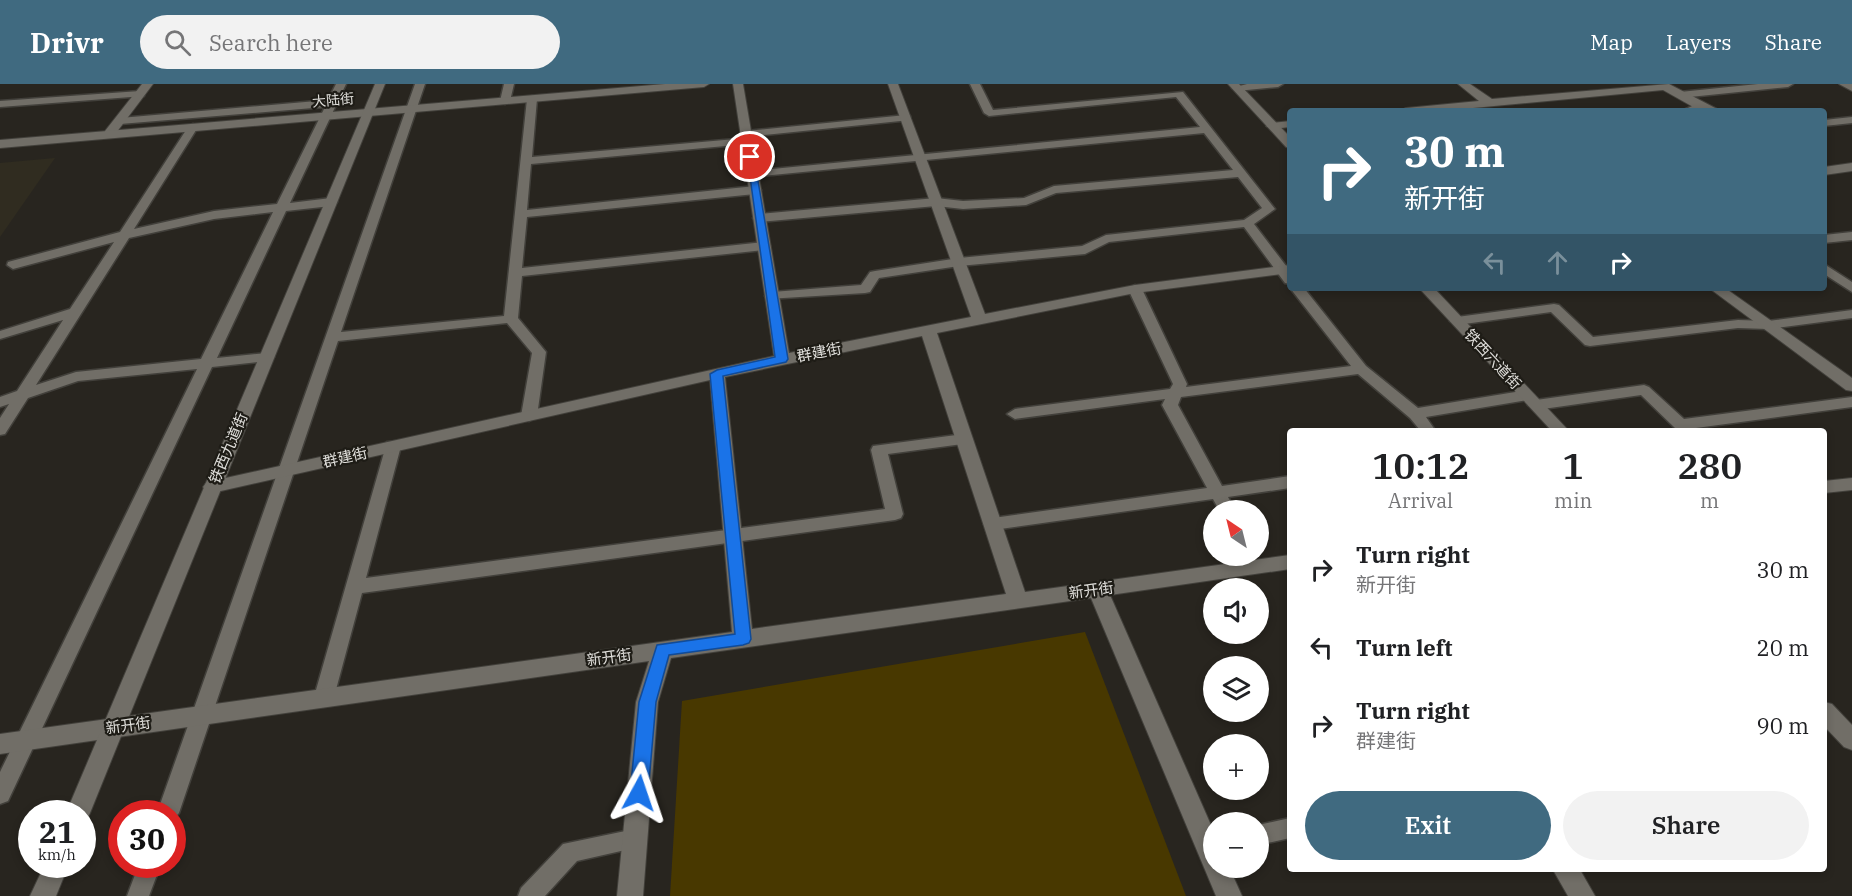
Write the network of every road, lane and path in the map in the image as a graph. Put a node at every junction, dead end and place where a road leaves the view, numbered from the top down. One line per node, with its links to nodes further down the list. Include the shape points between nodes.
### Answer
1 (148, 84): 17 (street)
2 (341, 84): 28 (lane)
3 (380, 84): 29 (street, 铁西九道街)
4 (420, 84): 27 (lane)
5 (509, 84): 20 (lane)
6 (704, 84): 19 (street, 大陆街)
7 (738, 84): 39 (street)
8 (893, 84): 30 (street)
9 (975, 84): 37 (lane, via 989,113 1179,94)
10 (1278, 84): 15 (lane)
11 (1463, 84): 22 (street)
12 (1788, 84): 18 (lane)
13 (1844, 84): 16 (street)
14 (1663, 85): 18 (street); 22 (street)
15 (1235, 86): 35 (street)
16 (1852, 88)
17 (140, 94): 21 (lane); 32 (street)
18 (1680, 95): 23 (street)
19 (532, 99): 20 (street, 大陆街); 43 (lane)
20 (505, 101): 27 (street, 大陆街)
21 (0, 104)
22 (1487, 105): 24 (street)
23 (1699, 106): 25 (lane); 26 (street)
24 (1446, 108)
25 (1694, 108)
26 (1705, 108)
27 (413, 109): 29 (street, 大陆街); 76 (lane)
28 (328, 110): 29 (street, 大陆街); 32 (lane); 36 (street, 大陆街); 49 (lane)
29 (368, 112): 47 (street, 铁西九道街)
30 (906, 118): 39 (lane); 42 (street)
31 (1852, 120): 33 (lane)
32 (120, 121): 38 (street)
33 (1827, 123)
34 (1287, 124): 35 (street)
35 (1272, 126): 40 (street)
36 (193, 127): 38 (street, 大陆街); 53 (lane)
37 (1207, 130): 42 (lane); 44 (lane)
38 (109, 134): 41 (street, 大陆街)
39 (747, 137): 43 (lane); 45 (street)
40 (1287, 141)
41 (0, 144)
42 (920, 157): 45 (lane); 48 (street)
43 (526, 161): 50 (lane)
44 (1241, 173): 48 (lane, via 1054,190 1026,201 963,205); 52 (lane, via 1269,209)
45 (752, 174): 46 (street)
46 (755, 190): 50 (lane); 51 (street)
47 (331, 202): 49 (lane); 77 (street, 铁西九道街)
48 (936, 202): 51 (lane); 57 (street)
49 (280, 208): 53 (lane, via 214,215); 79 (lane)
50 (521, 214): 60 (lane)
51 (759, 218): 56 (street)
52 (1247, 223): 57 (lane, via 1106,239 1085,250); 61 (lane)
53 (124, 235): 58 (lane); 68 (lane)
54 (1852, 236): 55 (lane)
55 (1827, 239)
56 (764, 246): 60 (lane); 67 (street)
57 (959, 262): 67 (lane, via 875,274 865,289); 71 (street)
58 (13, 265)
59 (1827, 270): 62 (lane)
60 (516, 273): 70 (lane)
61 (1287, 273): 63 (street, 群建街)
62 (1852, 288)
63 (1134, 289): 71 (street, 群建街); 83 (lane, via 1180,384)
64 (1299, 291): 80 (lane)
65 (1429, 291): 72 (street, 铁西六道街)
66 (1720, 291): 73 (street)
67 (772, 296): 78 (street)
68 (75, 312): 75 (lane); 84 (lane)
69 (1852, 314): 73 (lane)
70 (511, 319): 76 (lane); 90 (lane, via 539,352)
71 (980, 320): 74 (street, 群建街)
72 (1457, 321): 73 (lane, via 1554,308 1590,342 1738,324); 85 (street, 铁西六道街)
73 (1768, 325): 82 (street)
74 (928, 330): 78 (street, 群建街); 94 (street)
75 (0, 335)
76 (334, 337): 96 (lane)
77 (267, 357): 79 (lane); 99 (street, 铁西九道街)
78 (782, 359): 81 (street, 群建街)
79 (206, 363): 84 (lane, via 76,377); 117 (lane)
80 (1361, 369): 83 (lane); 89 (lane)
81 (717, 374): 90 (street, 群建街); 104 (street)
82 (1852, 386)
83 (1176, 393): 88 (lane); 101 (lane, via 1170,405)
84 (23, 394): 86 (lane); 93 (lane)
85 (1532, 400): 87 (lane, via 1644,390 1682,425); 89 (lane); 92 (street, 铁西六道街)
86 (0, 402)
87 (1852, 402)
88 (1015, 414)
89 (1415, 414): 91 (lane)
90 (529, 416): 95 (street, 群建街)
91 (1426, 428)
92 (1558, 428)
93 (0, 430)
94 (964, 439): 103 (street); 104 (lane, via 879,450 894,514)
95 (393, 446): 96 (street, 群建街); 108 (lane)
96 (289, 470): 99 (street, 群建街); 114 (lane)
97 (1287, 482): 101 (lane)
98 (1852, 484): 100 (street)
99 (212, 487): 116 (street, 铁西九道街)
100 (1827, 488)
101 (1218, 492): 102 (lane); 103 (lane)
102 (1222, 500)
103 (993, 524): 110 (street)
104 (732, 534): 108 (lane); 111 (street)
105 (1269, 561): 106 (street, 新开街)
106 (1287, 562)
107 (1227, 566): 109 (street, 新开街)
108 (354, 587): 113 (lane)
109 (1097, 589): 110 (street, 新开街); 124 (street)
110 (1018, 600): 111 (street, 新开街)
111 (743, 639): 112 (street, 新开街)
112 (663, 650): 113 (street, 新开街); 126 (street, via 647,702)
113 (324, 697): 114 (street, 新开街)
114 (204, 714): 116 (street, 新开街); 122 (lane)
115 (1827, 717): 118 (street)
116 (114, 727): 117 (street, 新开街); 121 (street, 铁西九道街)
117 (26, 740): 119 (street, 新开街); 120 (lane)
118 (1852, 740)
119 (0, 744)
120 (0, 794)
121 (83, 800)
122 (173, 800)
123 (1287, 829): 125 (lane)
124 (1203, 832)
125 (1269, 833)
126 (635, 838): 133 (lane, via 571,852); 134 (street)
127 (1567, 872): 136 (street)
128 (51, 878): 131 (street)
129 (145, 878): 132 (lane)
130 (1222, 878): 135 (street)
131 (43, 896)
132 (138, 896)
133 (529, 896)
134 (630, 896)
135 (1229, 896)
136 (1582, 896)

